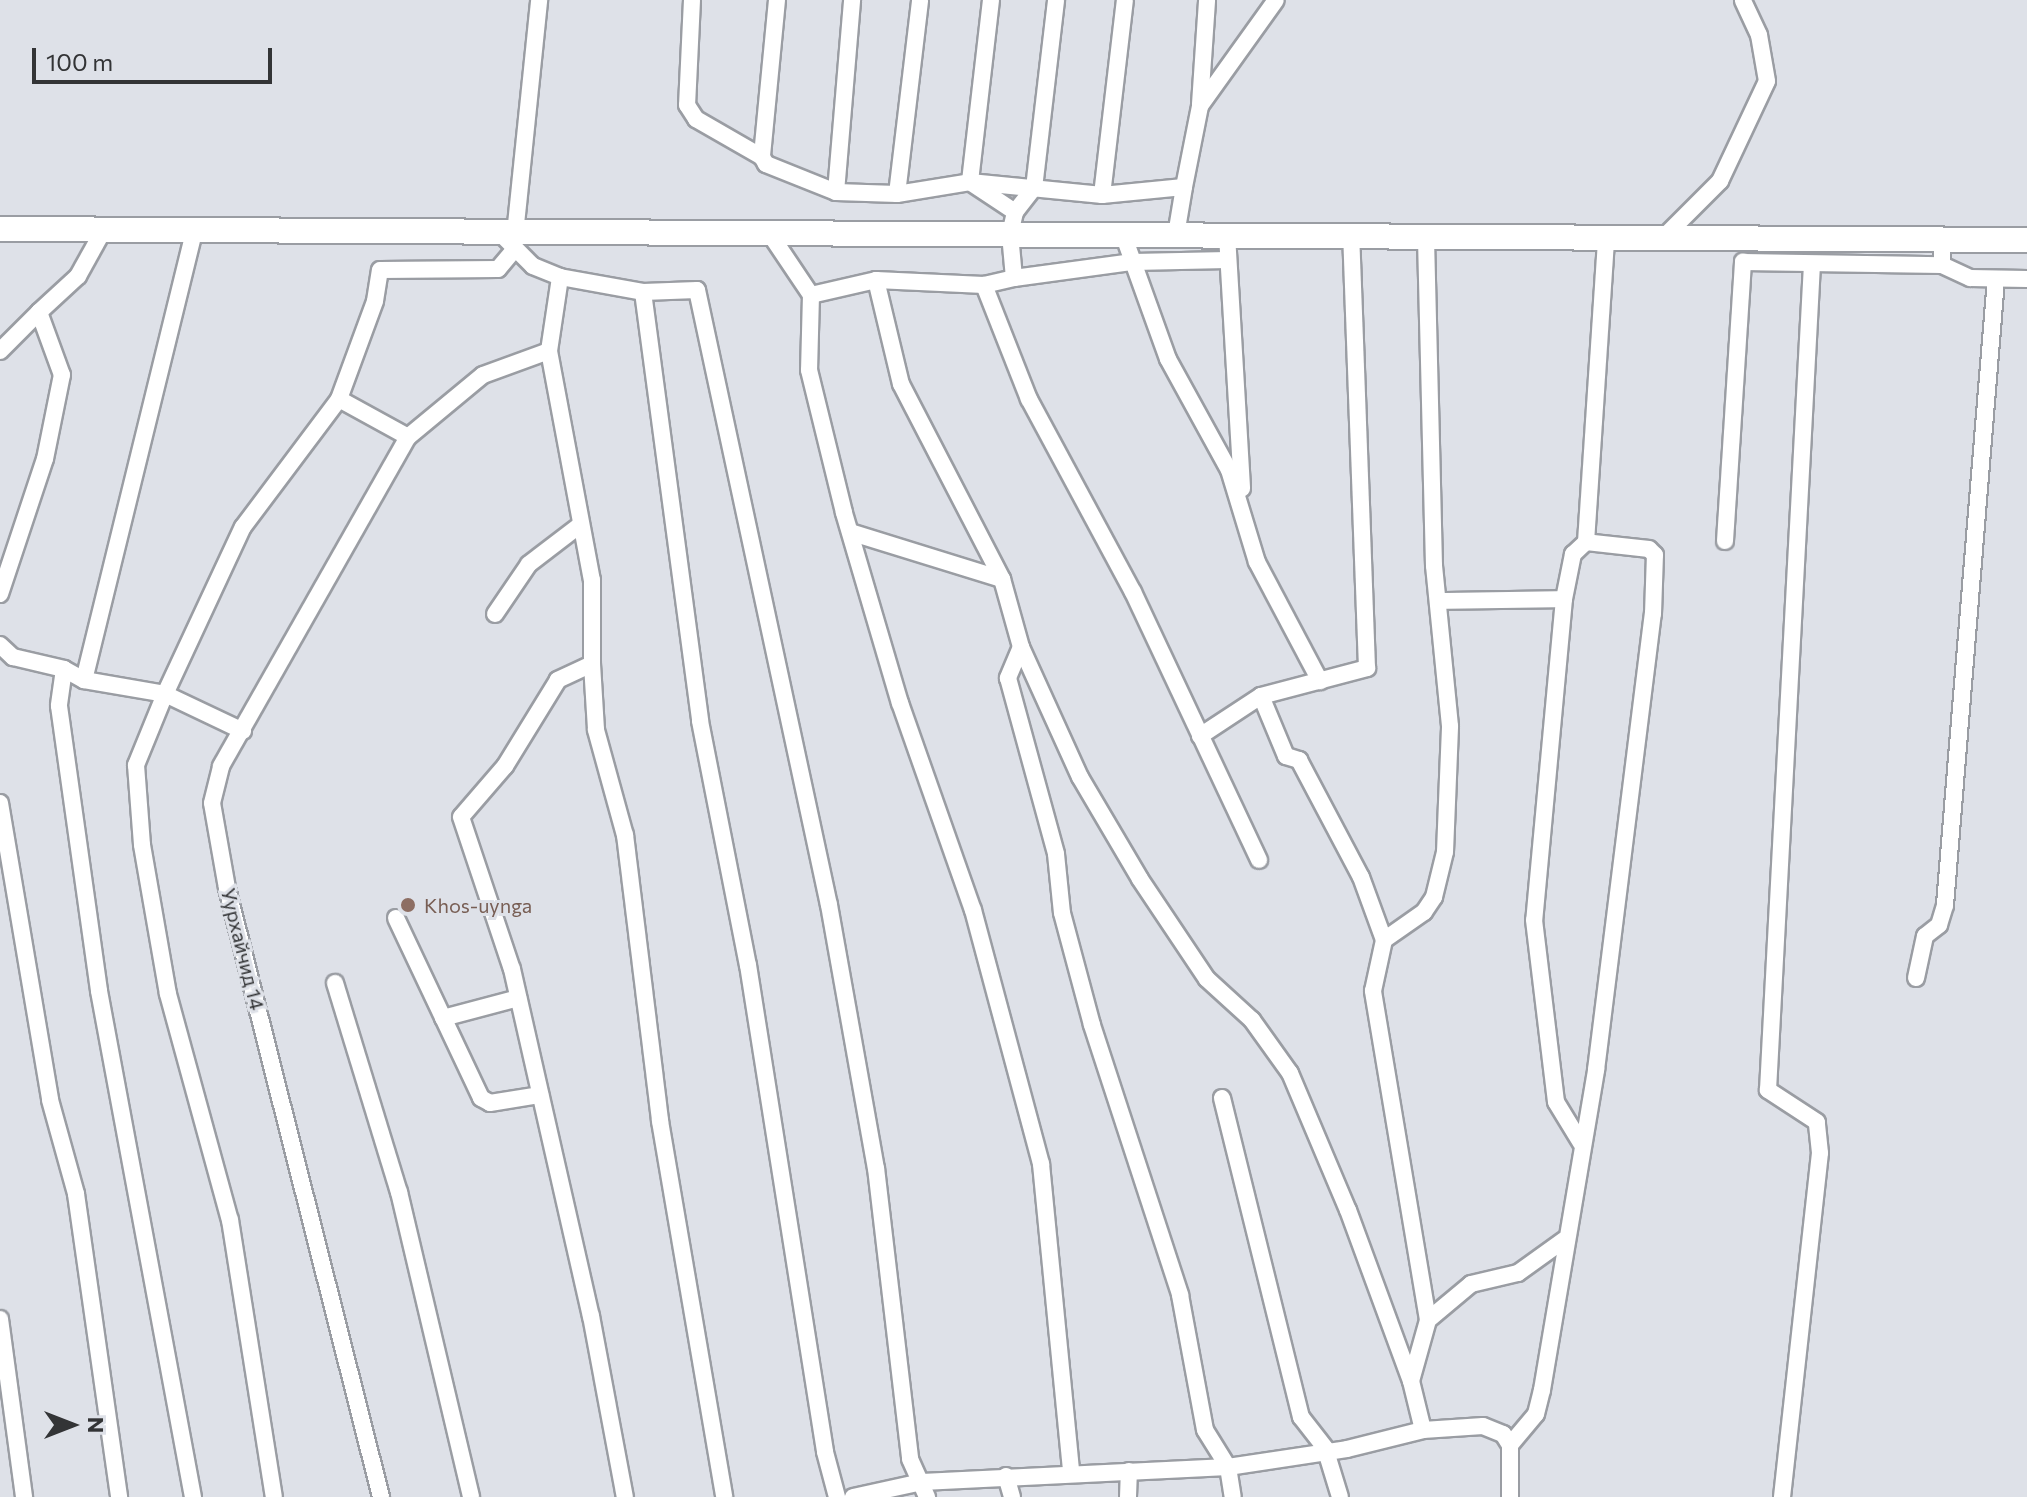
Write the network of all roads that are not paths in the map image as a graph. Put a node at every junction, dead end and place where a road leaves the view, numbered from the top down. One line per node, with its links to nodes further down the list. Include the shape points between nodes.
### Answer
1 (539, 0): 32 (street)
2 (692, 0): 13 (street, via 687,105 696,119)
3 (777, 0): 13 (street)
4 (852, 0): 17 (street)
5 (920, 0): 18 (street)
6 (991, 0): 14 (street)
7 (1056, 0): 16 (street)
8 (1125, 0): 19 (street)
9 (1207, 0): 12 (street)
10 (1276, 0): 12 (street)
11 (1743, 0): 31 (street, via 1759,35 1767,81 1720,181)
12 (1200, 106): 15 (street)
13 (762, 157): 17 (street, via 766,164)
14 (970, 182): 16 (street); 18 (street); 20 (street)
15 (1184, 187): 19 (street); 26 (street)
16 (1034, 188): 19 (street); 20 (street)
17 (836, 192): 18 (street)
18 (897, 194)
19 (1102, 195)
20 (1012, 223): 24 (main road); 25 (main road); 40 (street)
21 (0, 229): 22 (main road)
22 (104, 229): 23 (main road); 47 (street, via 78,276)
23 (195, 229): 32 (main road); 66 (street)
24 (770, 234): 32 (main road); 46 (street)
25 (1123, 234): 26 (main road); 36 (street)
26 (1176, 235): 27 (main road)
27 (1227, 235): 28 (main road); 35 (street)
28 (1351, 235): 29 (main road); 67 (street, via 1367,668)
29 (1426, 236): 30 (main road); 60 (street)
30 (1606, 237): 31 (main road); 56 (street)
31 (1663, 238): 33 (main road)
32 (510, 239): 39 (street, via 533,266); 50 (street, via 498,269 380,270 375,301)
33 (1942, 239): 34 (main road); 38 (street)
34 (2027, 240)
35 (1228, 260): 36 (street); 52 (street)
36 (1133, 262): 40 (street); 52 (street, via 1168,359 1229,470)
37 (1812, 264): 38 (street); 55 (street, via 1743,262); 110 (street, via 1768,1090 1817,1122 1820,1153)
38 (1942, 265): 41 (street, via 1970,278)
39 (560, 277): 45 (street); 49 (street)
40 (1014, 278): 44 (street)
41 (1996, 279): 42 (street); 76 (street, via 1945,905 1939,925 1925,936)
42 (2027, 279)
43 (876, 280): 44 (street); 46 (street); 57 (street, via 901,384)
44 (984, 285): 71 (street, via 1029,399 1133,592)
45 (643, 292): 94 (street, via 697,290 829,905 876,1168 910,1459); 103 (street, via 700,721 748,965 825,1452)
46 (811, 295): 54 (street, via 809,370)
47 (39, 312): 48 (street); 58 (street, via 62,375 41,473)
48 (0, 351)
49 (549, 351): 51 (street, via 483,375); 53 (street)
50 (339, 399): 51 (street); 68 (street, via 243,527)
51 (408, 437): 70 (street, Уурхайчид 14)
52 (1244, 520): 67 (street, via 1275,602)
53 (580, 525): 61 (street, via 529,564); 64 (street, via 592,580)
54 (853, 533): 57 (street); 91 (street, via 900,703 973,910 1041,1164)
55 (1725, 541)
56 (1586, 542): 59 (street, via 1573,554); 82 (street, via 1649,549 1656,563 1632,797 1596,1070)
57 (1002, 579): 63 (street)
58 (0, 594)
59 (1564, 599): 60 (street); 82 (street, via 1534,920 1556,1102)
60 (1438, 601): 75 (street, via 1450,726 1445,852 1434,897 1424,912)
61 (495, 614)
62 (0, 645): 65 (street, via 13,657)
63 (1021, 647): 86 (street, via 1080,777 1140,879 1207,979 1252,1020 1290,1073); 90 (street, via 1008,678 1056,854 1062,913 1092,1025 1180,1295 1205,1430)
64 (592, 664): 78 (street, via 558,680 505,766 461,817); 102 (street, via 596,730 625,835 660,1121)
65 (64, 669): 66 (street); 97 (street, via 59,706 99,991)
66 (84, 680): 68 (street)
67 (1320, 681): 69 (street)
68 (165, 694): 70 (street); 98 (street, via 136,765 142,845 168,994 230,1220)
69 (1261, 696): 71 (street); 75 (street, via 1286,756 1299,760 1361,877)
70 (243, 731): 99 (street, Уурхайчид 14, via 221,766 212,803 227,888)
71 (1200, 736): 73 (street)
72 (0, 803): 96 (street, via 50,1100 76,1194)
73 (1259, 860)
74 (396, 918): 79 (street)
75 (1384, 940): 85 (street, via 1373,991 1377,1034)
76 (1916, 978)
77 (335, 983): 100 (street, via 399,1192)
78 (518, 998): 79 (street); 80 (street)
79 (443, 1018): 80 (street, via 481,1098 490,1103)
80 (540, 1095): 101 (street)
81 (1222, 1098): 89 (street, via 1301,1417)
82 (1581, 1143): 83 (street)
83 (1564, 1240): 85 (street, via 1518,1273 1471,1284); 88 (street, via 1536,1414)
84 (0, 1319): 95 (street)
85 (1428, 1320): 86 (street)
86 (1411, 1381): 87 (street)
87 (1423, 1430): 88 (street, via 1483,1426 1503,1434); 89 (street, via 1347,1449)
88 (1510, 1445): 109 (street)
89 (1325, 1448): 90 (street); 108 (street)
90 (1228, 1467): 92 (street); 107 (street)
91 (1071, 1471): 92 (street); 93 (street)
92 (1129, 1471): 106 (street)
93 (1006, 1476): 94 (street); 105 (street)
94 (924, 1489): 104 (street)
95 (24, 1497)
96 (119, 1497)
97 (193, 1497)
98 (274, 1497)
99 (381, 1497)
100 (471, 1497)
101 (625, 1497)
102 (724, 1497)
103 (837, 1497)
104 (853, 1497)
105 (1012, 1497)
106 (1128, 1497)
107 (1233, 1497)
108 (1340, 1497)
109 (1510, 1497)
110 (1782, 1497)

